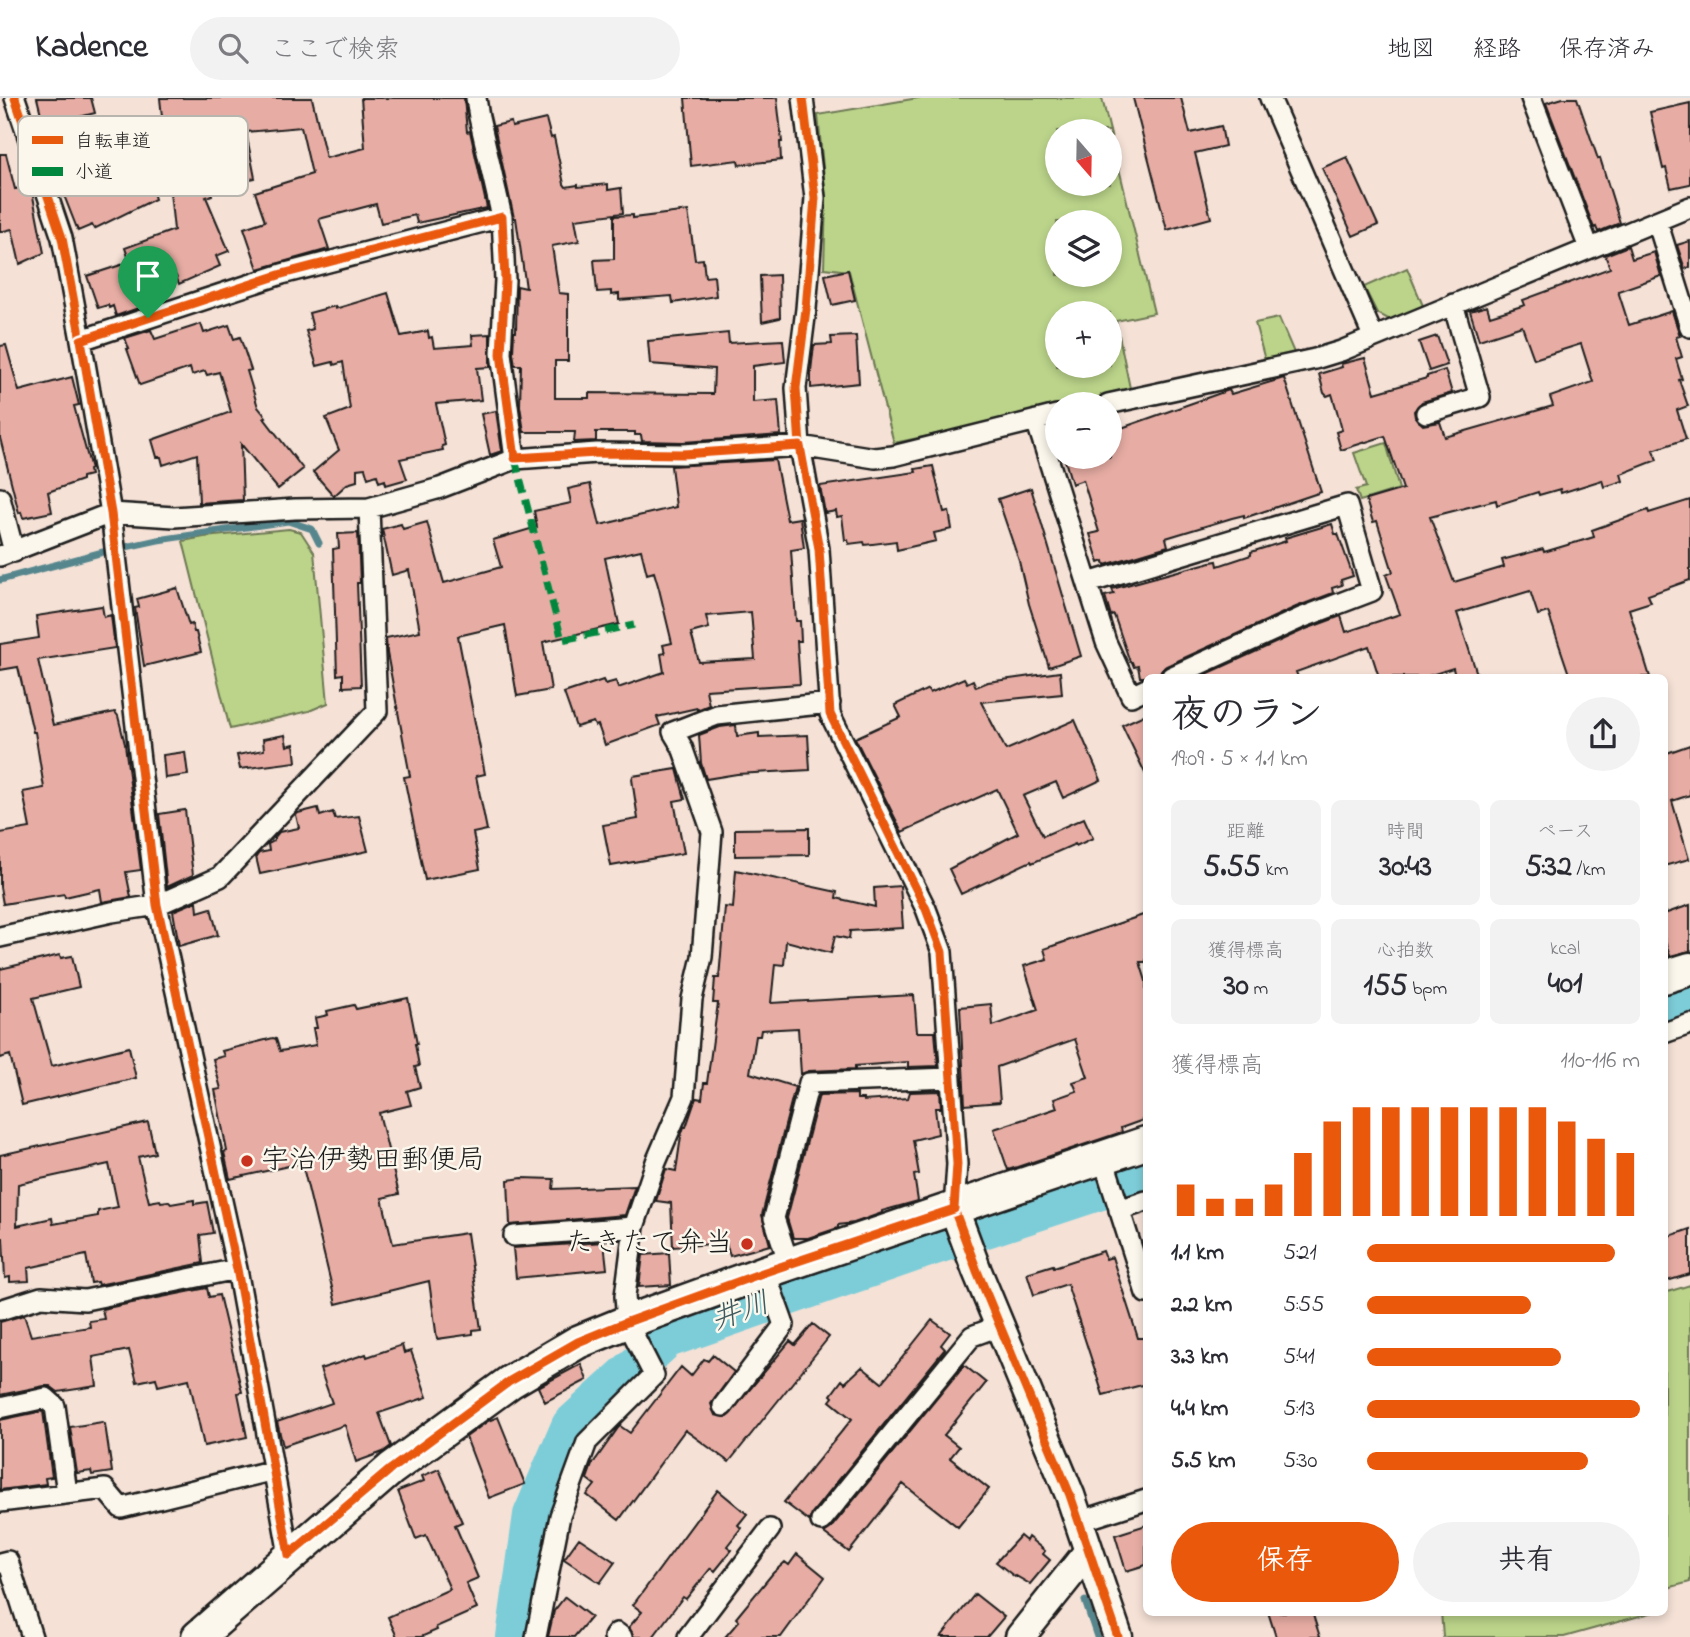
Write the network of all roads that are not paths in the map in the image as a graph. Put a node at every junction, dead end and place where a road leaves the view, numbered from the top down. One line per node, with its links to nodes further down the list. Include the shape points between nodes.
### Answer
1 (15, 98): 6 (street)
2 (476, 98): 9 (street)
3 (803, 98): 20 (street, via 815,198 796,388)
4 (1270, 98): 14 (street)
5 (1531, 98): 11 (street)
6 (21, 116)
7 (48, 196): 15 (street, via 62,238)
8 (1690, 207): 10 (street)
9 (502, 217): 15 (street, via 282,274); 21 (street, via 501,354)
10 (1657, 221): 11 (street); 13 (street)
11 (1589, 248): 12 (street)
12 (1453, 304): 14 (street); 17 (street, via 1480,397)
13 (1690, 327)
14 (1373, 336): 16 (street, via 1315,359)
15 (81, 340): 24 (street)
16 (1122, 401)
17 (1426, 413)
18 (1045, 418): 19 (street)
19 (1036, 420): 20 (street, via 875,458); 26 (street)
20 (800, 446): 21 (street); 29 (street, via 819,549)
21 (515, 458): 23 (street, via 440,488)
22 (0, 498): 25 (street)
23 (369, 508): 24 (street, via 174,517); 30 (street, via 377,710 220,877)
24 (111, 513): 25 (street); 30 (street)
25 (7, 554)
26 (1088, 583): 27 (street, via 1347,505 1373,591); 28 (street, via 1106,642 1131,696)
27 (1178, 674)
28 (1143, 690)
29 (830, 703): 36 (street, via 830,714 926,909 942,952); 42 (street, via 717,715 673,732 712,832 709,875 684,1097)
30 (157, 905): 31 (street); 44 (street)
31 (0, 937)
32 (1690, 969): 33 (main road)
33 (1668, 976)
34 (1690, 1024): 35 (street)
35 (1668, 1032)
36 (951, 1078): 41 (street, via 957,1164); 45 (street, via 809,1083 774,1218)
37 (1143, 1145): 38 (main road)
38 (1106, 1166): 40 (street); 41 (main road)
39 (1143, 1202): 40 (street)
40 (1118, 1207): 46 (street)
41 (954, 1210): 45 (main road); 48 (street)
42 (634, 1227): 43 (street); 49 (street, via 625,1296)
43 (514, 1236)
44 (237, 1269): 47 (street, via 85,1300 41,1297); 52 (street)
45 (775, 1274): 49 (main road); 50 (street, via 784,1325)
46 (1143, 1284)
47 (0, 1310)
48 (999, 1326): 56 (street, via 972,1336); 57 (street)
49 (631, 1330): 60 (main road, via 578,1342 510,1381 391,1469); 64 (street, via 654,1375 587,1442 560,1516)
50 (723, 1406)
51 (0, 1408): 53 (street, via 46,1398 55,1406)
52 (274, 1471): 53 (street, via 121,1508 105,1489); 60 (street)
53 (66, 1493): 55 (street)
54 (1143, 1501): 57 (street)
55 (0, 1502)
56 (821, 1521)
57 (1078, 1522): 59 (street)
58 (770, 1529): 67 (street)
59 (1088, 1552): 68 (street); 69 (street)
60 (289, 1555): 63 (main road)
61 (0, 1563): 62 (street, via 8,1561)
62 (32, 1637)
63 (198, 1637)
64 (536, 1637)
65 (614, 1637): 66 (street, via 617,1633)
66 (622, 1637)
67 (688, 1637)
68 (1020, 1637)
69 (1118, 1637)

